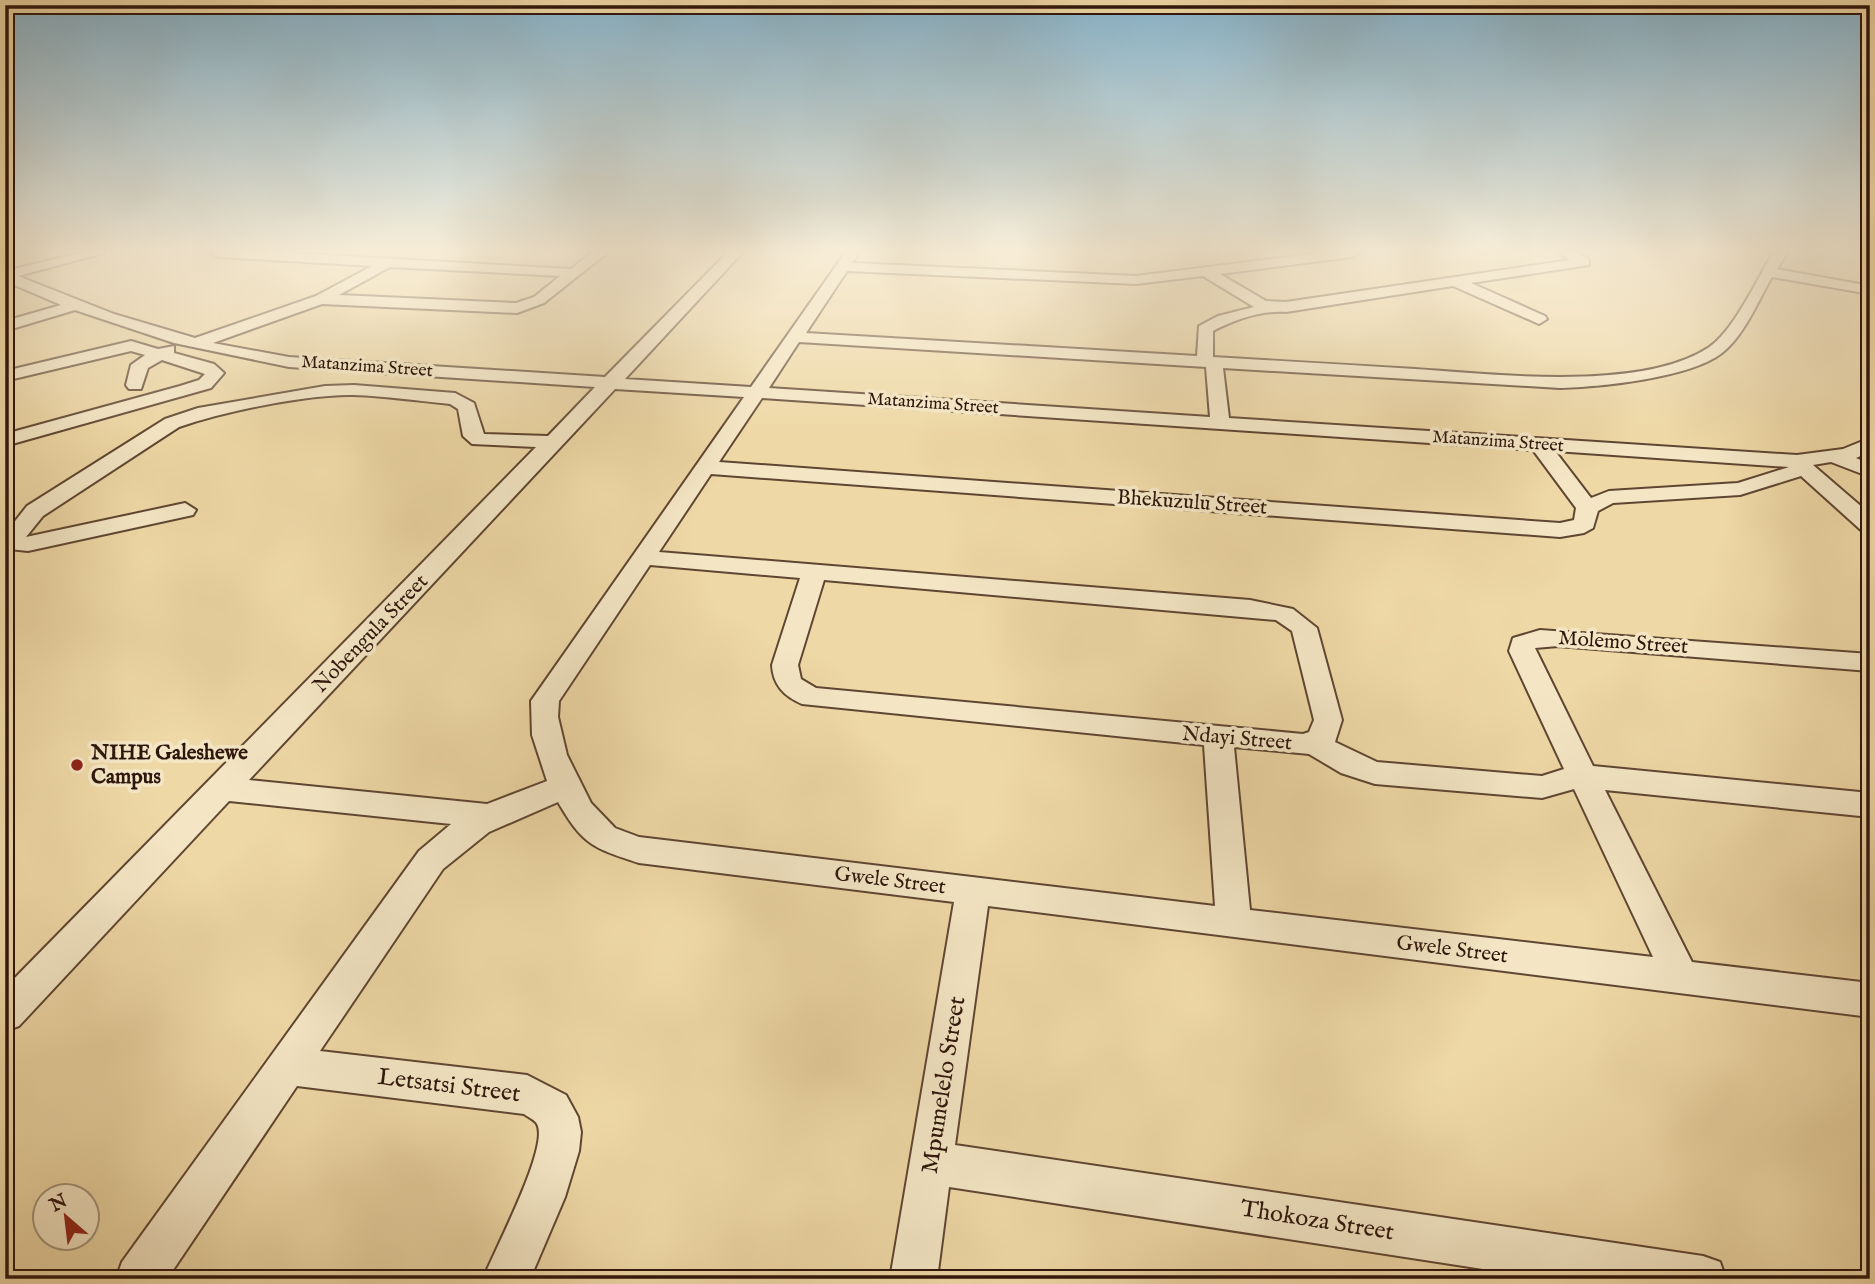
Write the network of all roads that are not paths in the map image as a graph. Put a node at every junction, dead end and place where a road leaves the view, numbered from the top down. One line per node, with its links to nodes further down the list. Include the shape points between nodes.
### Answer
1 (49, 313): 10 (street)
2 (97, 313): 12 (street, Matanzima Street)
3 (280, 313): 12 (street)
4 (678, 313): 16 (street, Nobengula Street)
5 (812, 313): 11 (street, Gwele Street)
6 (1247, 313): 14 (street, via 1205,329)
7 (1526, 313): 9 (street)
8 (1740, 313): 14 (street, via 1715,351 1610,381 1560,383)
9 (1539, 319)
10 (5, 326)
11 (795, 337): 14 (street); 18 (street, Gwele Street)
12 (196, 341): 13 (street); 16 (street, Matanzima Street, via 289,362)
13 (156, 354): 15 (street, via 121,347); 17 (street, via 140,365); 20 (street, via 208,368 215,375 186,390)
14 (1209, 363): 19 (street)
15 (5, 376)
16 (612, 382): 18 (street, Matanzima Street); 21 (street, Nobengula Street)
17 (135, 385)
18 (756, 391): 19 (street, Matanzima Street); 26 (street, Gwele Street)
19 (1220, 423): 23 (street, Matanzima Street)
20 (5, 440)
21 (555, 442): 29 (street, via 478,440 467,407 455,399 354,390 292,396 172,423 35,511 13,539 28,544); 38 (street, Nobengula Street)
22 (1870, 444): 24 (street, Matanzima Street)
23 (1540, 445): 25 (street, Matanzima Street); 28 (street)
24 (1835, 457): 25 (street, Matanzima Street); 27 (street)
25 (1801, 464): 28 (street, via 1741,489 1609,497); 30 (street)
26 (704, 467): 28 (street, Bhekuzulu Street, via 1560,530 1585,523); 31 (street, Gwele Street)
27 (1870, 471)
28 (1587, 508)
29 (186, 510)
30 (1870, 526)
31 (645, 558): 32 (street, Ndayi Street); 37 (street, Gwele Street, via 545,701 541,718)
32 (814, 572): 34 (street, Ndayi Street, via 785,665 785,676 798,692); 35 (street, Ndayi Street, via 1284,614 1304,628 1328,720 1322,737)
33 (1870, 663): 36 (street, Molemo Street, via 1558,638 1529,640 1522,644 1522,652)
34 (1218, 738): 35 (street, Ndayi Street); 42 (street)
35 (1314, 743): 36 (street, via 1375,773 1542,787)
36 (1580, 776): 39 (street); 43 (street, Molemo Street)
37 (565, 787): 40 (street); 41 (street, Gwele Street, via 603,837 639,849)
38 (223, 789): 40 (street); 45 (street, Nobengula Street)
39 (1870, 805)
40 (486, 816): 46 (street, via 456,835 431,860)
41 (973, 891): 42 (street, Gwele Street); 47 (street, Mpumelelo Street)
42 (1234, 923): 43 (street, Gwele Street)
43 (1681, 978): 44 (street, Gwele Street)
44 (1870, 1000)
45 (5, 1014)
46 (287, 1066): 48 (street); 49 (street, Letsatsi Street, via 527,1095 546,1104 557,1118 558,1149)
47 (932, 1163): 50 (street, Mpumelelo Street); 51 (street, Thokoza Street)
48 (139, 1279)
49 (506, 1279)
50 (913, 1279)
51 (1703, 1279)

